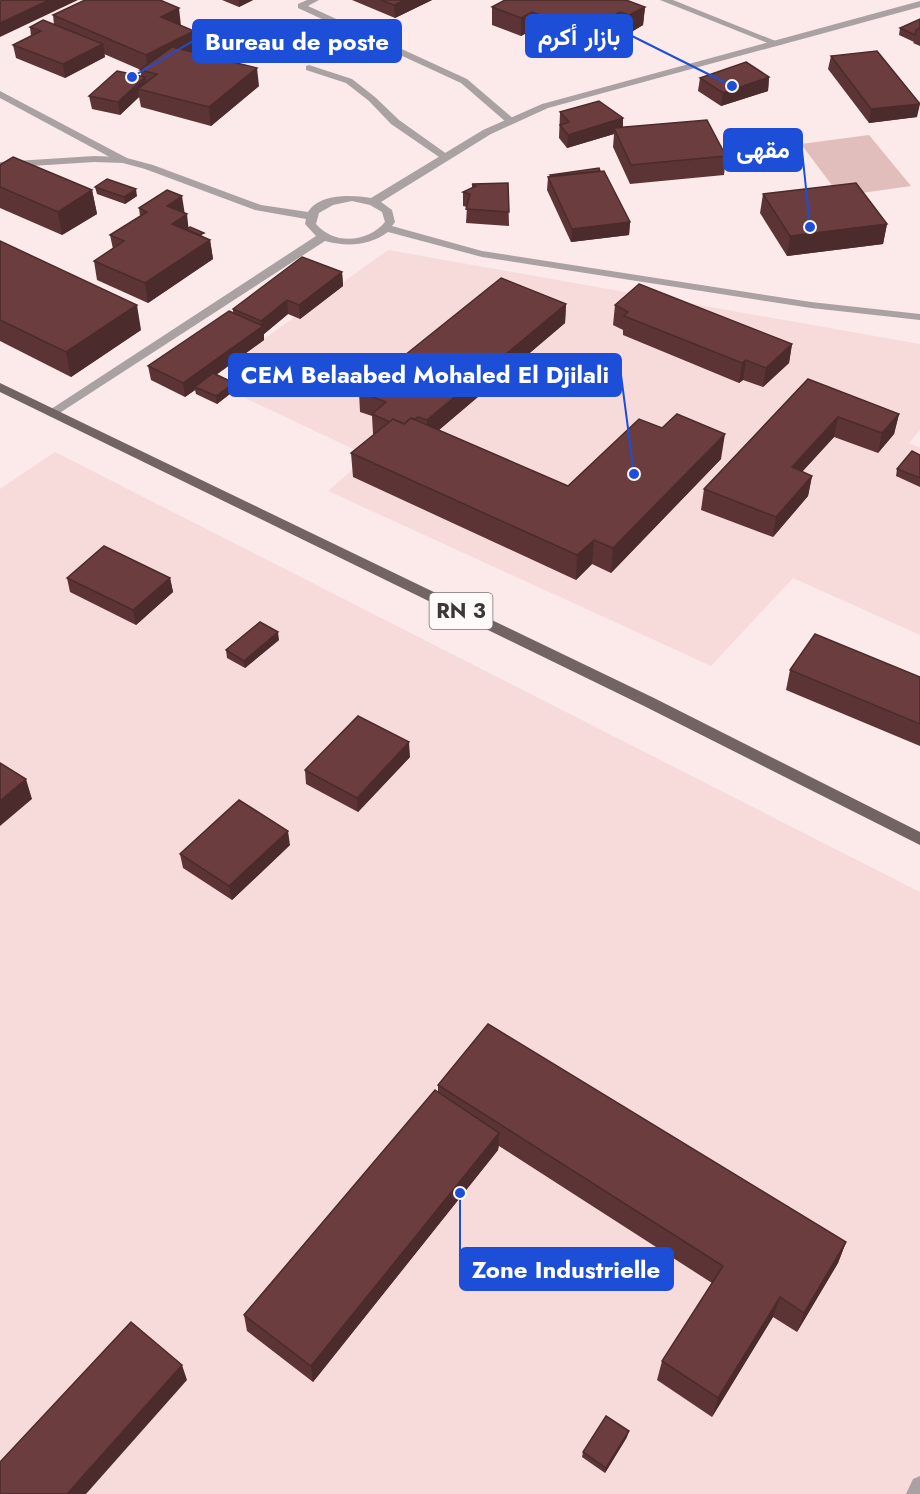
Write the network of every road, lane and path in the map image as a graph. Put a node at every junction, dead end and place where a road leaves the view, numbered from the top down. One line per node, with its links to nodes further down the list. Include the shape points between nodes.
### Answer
1 (314, 0): 7 (street, via 301,6 464,81)
2 (665, 0): 4 (street)
3 (920, 4): 4 (street)
4 (778, 44): 7 (street, via 571,98)
5 (309, 68): 8 (street, via 349,81 395,122)
6 (0, 94): 9 (street)
7 (510, 120): 8 (street)
8 (446, 157): 11 (street)
9 (123, 160): 10 (street); 12 (street, via 259,208)
10 (0, 165)
11 (373, 202): 12 (street, via 352,198 330,202); 13 (street, via 387,210 390,222)
12 (310, 216): 14 (street, via 314,231)
13 (386, 228): 14 (street, via 363,240); 15 (street, via 482,254 811,305)
14 (323, 237): 17 (street)
15 (920, 316)
16 (0, 387): 17 (main road, RN 3)
17 (51, 412): 18 (main road, RN 3, via 649,702)
18 (920, 839)
19 (920, 1486): 20 (street)
20 (916, 1494)

